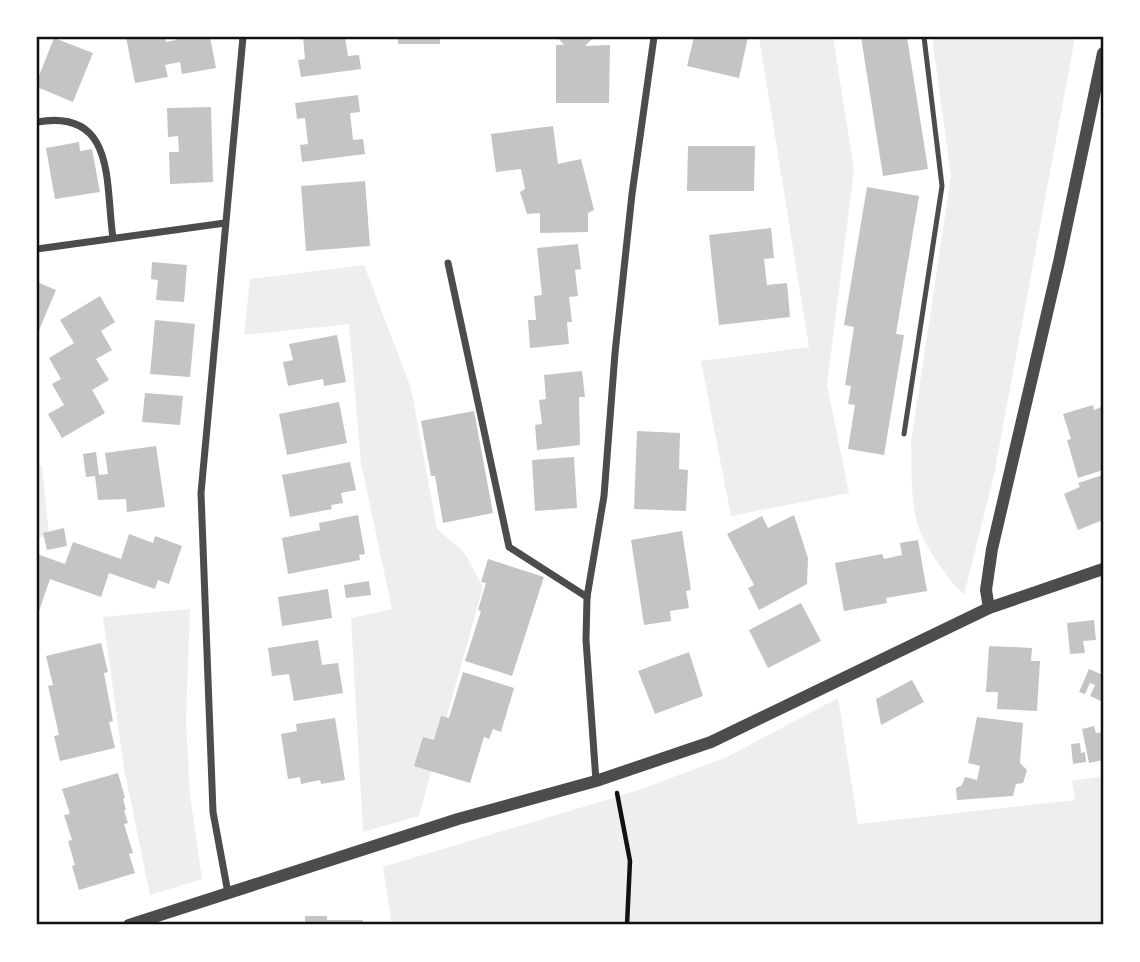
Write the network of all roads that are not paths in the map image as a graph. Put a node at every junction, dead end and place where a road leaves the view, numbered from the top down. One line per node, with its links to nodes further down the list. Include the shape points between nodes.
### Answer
1 (243, 37): 6 (street)
2 (653, 37): 12 (street, via 615,353 604,496)
3 (924, 37): 10 (lane, via 943,186)
4 (1103, 53): 13 (street, via 992,549 987,576)
5 (37, 122): 7 (street, via 75,123 95,139 105,158)
6 (225, 223): 7 (street); 15 (street, via 201,493 213,812)
7 (113, 238): 8 (street)
8 (37, 250)
9 (448, 263): 12 (street, via 509,547)
10 (904, 434)
11 (1103, 569): 13 (street)
12 (587, 597): 14 (street)
13 (989, 608): 14 (street, via 711,742)
14 (596, 781): 15 (street)
15 (228, 894): 16 (street)
16 (129, 925)

